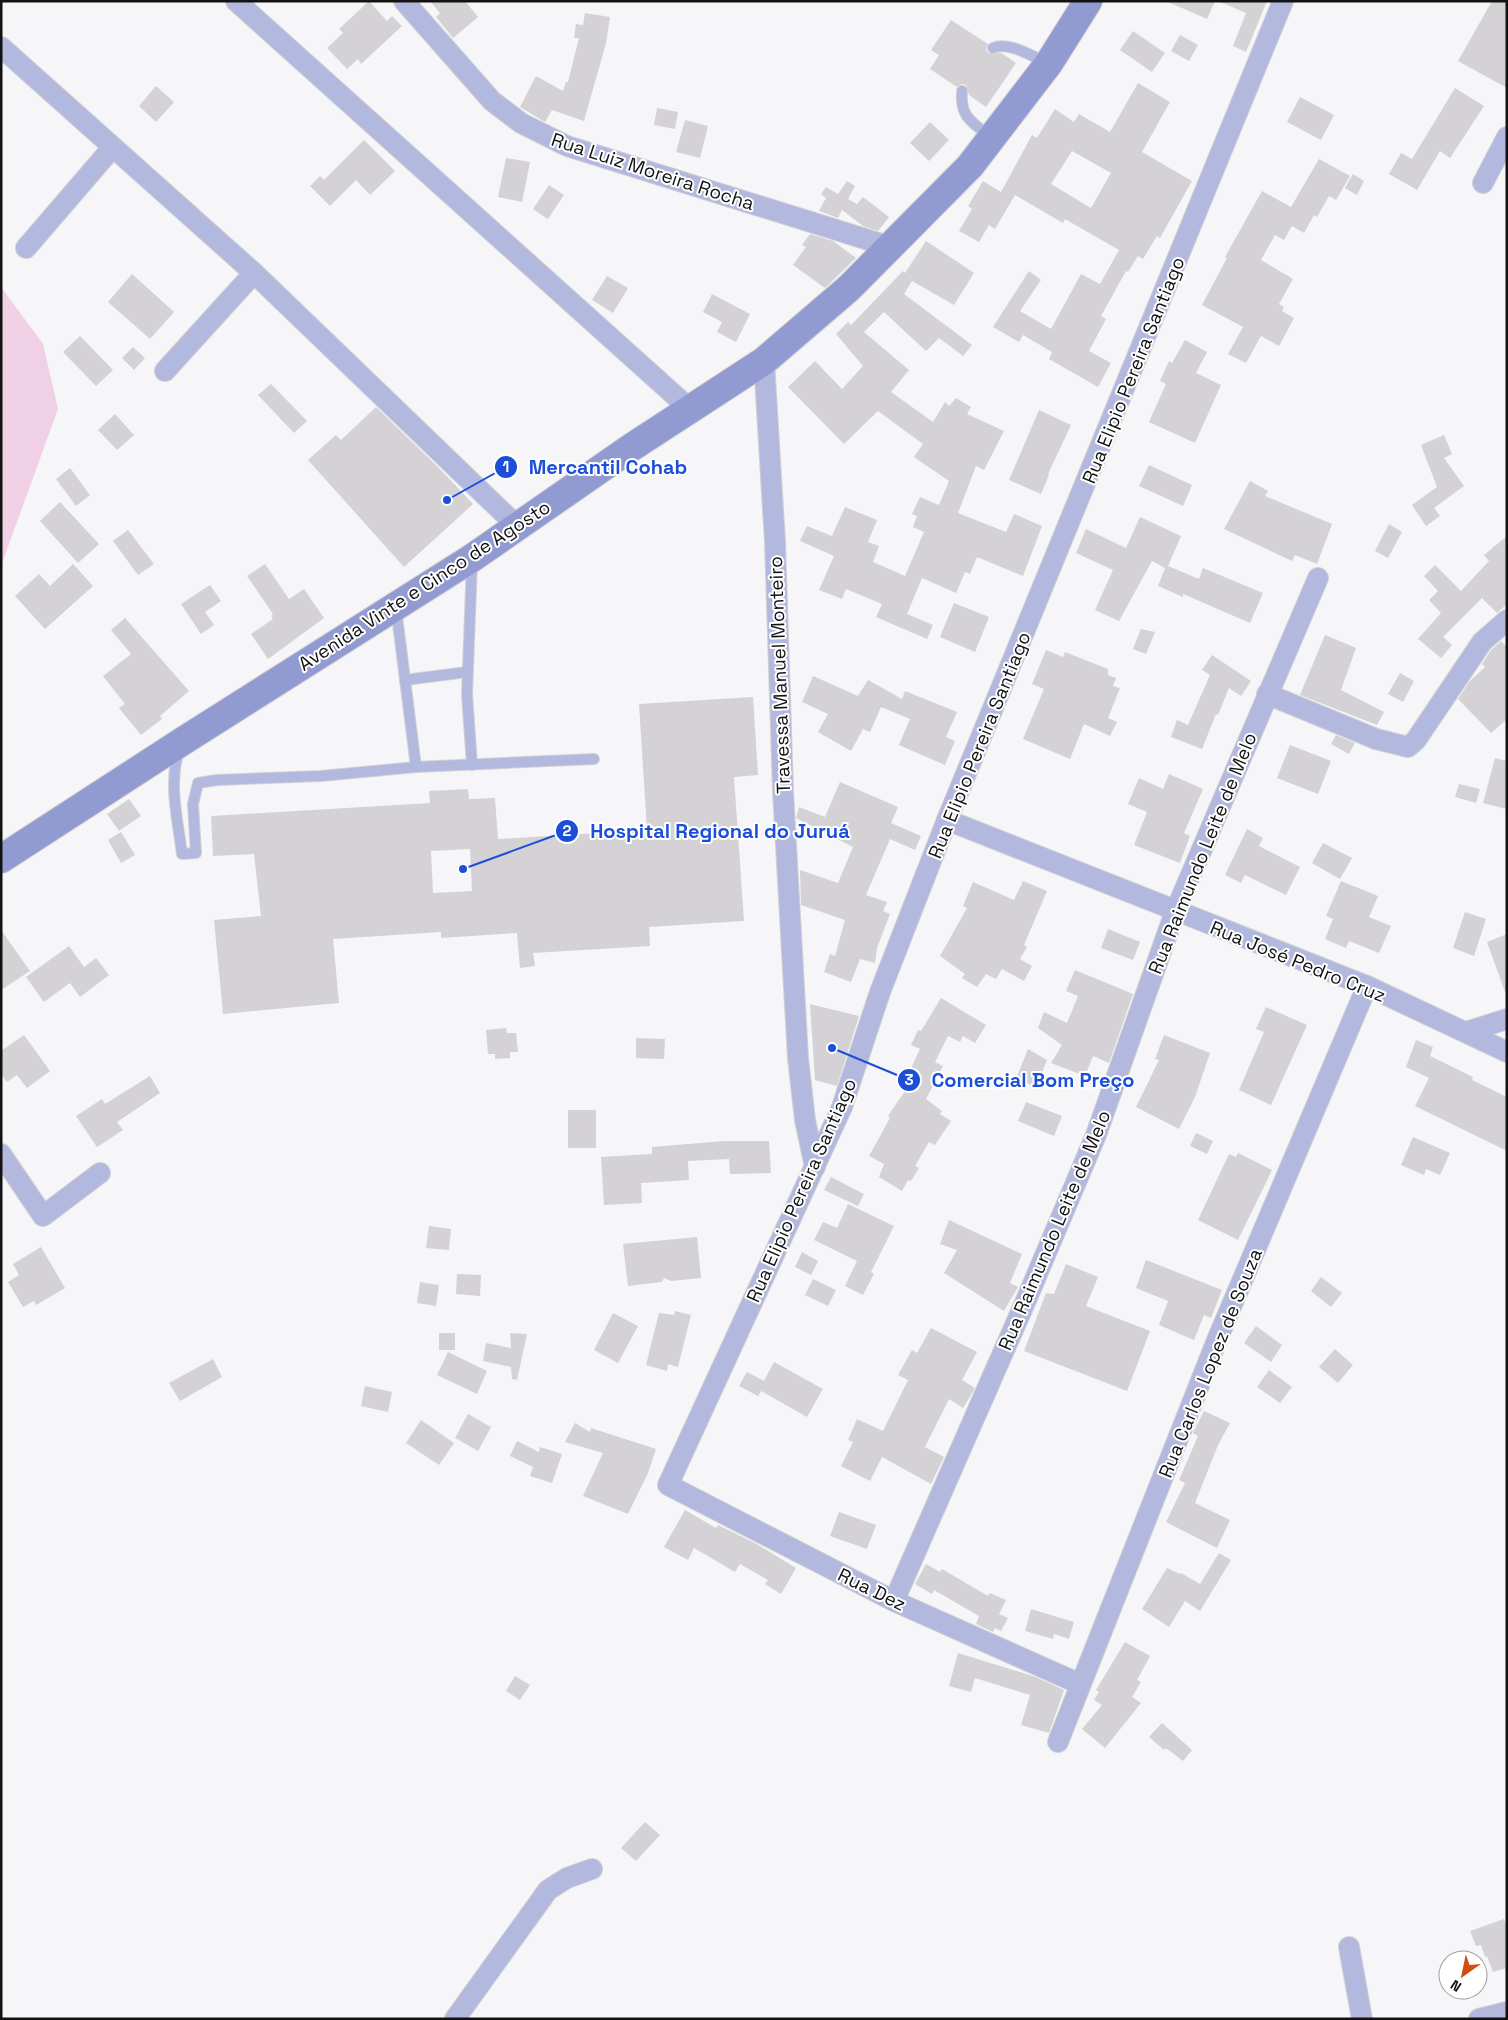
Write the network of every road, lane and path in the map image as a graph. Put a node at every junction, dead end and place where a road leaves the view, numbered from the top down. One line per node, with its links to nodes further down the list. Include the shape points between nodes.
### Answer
1 (236, 1): 18 (street)
2 (404, 1): 13 (street, Rua Luiz Moreira Rocha, via 492,101 521,123 567,146)
3 (1088, 1): 7 (main road, Avenida Vinte e Cinco de Agosto)
4 (1283, 1): 31 (street, Rua Elipio Pereira Santiago)
5 (1, 47): 11 (street)
6 (993, 48): 7 (lane, via 1008,46)
7 (1049, 63): 9 (main road, Avenida Vinte e Cinco de Agosto)
8 (962, 90): 9 (lane, via 961,106 967,118)
9 (992, 138): 13 (main road, Avenida Vinte e Cinco de Agosto, via 970,166)
10 (1507, 138): 12 (street)
11 (112, 148): 14 (street); 15 (street)
12 (1483, 183)
13 (891, 247): 16 (main road, Avenida Vinte e Cinco de Agosto)
14 (26, 248)
15 (254, 273): 17 (street); 19 (street)
16 (764, 361): 18 (main road, Avenida Vinte e Cinco de Agosto); 39 (street, Travessa Manuel Monteiro, via 798,1058 804,1120)
17 (165, 371)
18 (692, 410): 19 (main road, Avenida Vinte e Cinco de Agosto)
19 (518, 526): 20 (main road, Avenida Vinte e Cinco de Agosto)
20 (472, 558): 22 (main road, Avenida Vinte e Cinco de Agosto); 24 (lane)
21 (1318, 578): 26 (street, Rua Raimundo Leite de Melo)
22 (396, 605): 25 (lane); 27 (main road, Avenida Vinte e Cinco de Agosto)
23 (1507, 620): 26 (street, via 1482,642 1416,740 1408,747 1376,739)
24 (467, 672): 25 (lane); 29 (lane)
25 (405, 680): 30 (lane)
26 (1267, 694): 33 (street, Rua Raimundo Leite de Melo)
27 (183, 741): 30 (lane, via 174,766 182,854 196,853 193,804 198,783); 32 (main road, Avenida Vinte e Cinco de Agosto)
28 (594, 760): 29 (lane)
29 (472, 765): 30 (lane)
30 (416, 767)
31 (947, 820): 33 (street, Rua José Pedro Cruz); 39 (street, Rua Elipio Pereira Santiago, via 880,992 842,1107)
32 (1, 859)
33 (1175, 912): 34 (street, Rua José Pedro Cruz); 42 (street, Rua Raimundo Leite de Melo, via 1096,1135)
34 (1367, 986): 36 (street, Rua José Pedro Cruz); 43 (street, Rua Carlos Lopez de Souza, via 1217,1340)
35 (1507, 1019): 36 (street)
36 (1466, 1032): 37 (street, Rua José Pedro Cruz)
37 (1507, 1052)
38 (1, 1154): 40 (street, via 43,1216)
39 (816, 1167): 41 (street, Rua Elipio Pereira Santiago, via 761,1278)
40 (100, 1173)
41 (668, 1485): 42 (street, Rua Dez)
42 (894, 1601): 43 (street, Rua Dez)
43 (1080, 1684): 44 (street, Rua Carlos Lopez de Souza)
44 (1058, 1742)
45 (592, 1868): 48 (street, via 548,1890)
46 (1349, 1947): 49 (street)
47 (1507, 2012): 50 (street)
48 (455, 2019)
49 (1362, 2019)
50 (1479, 2019)

